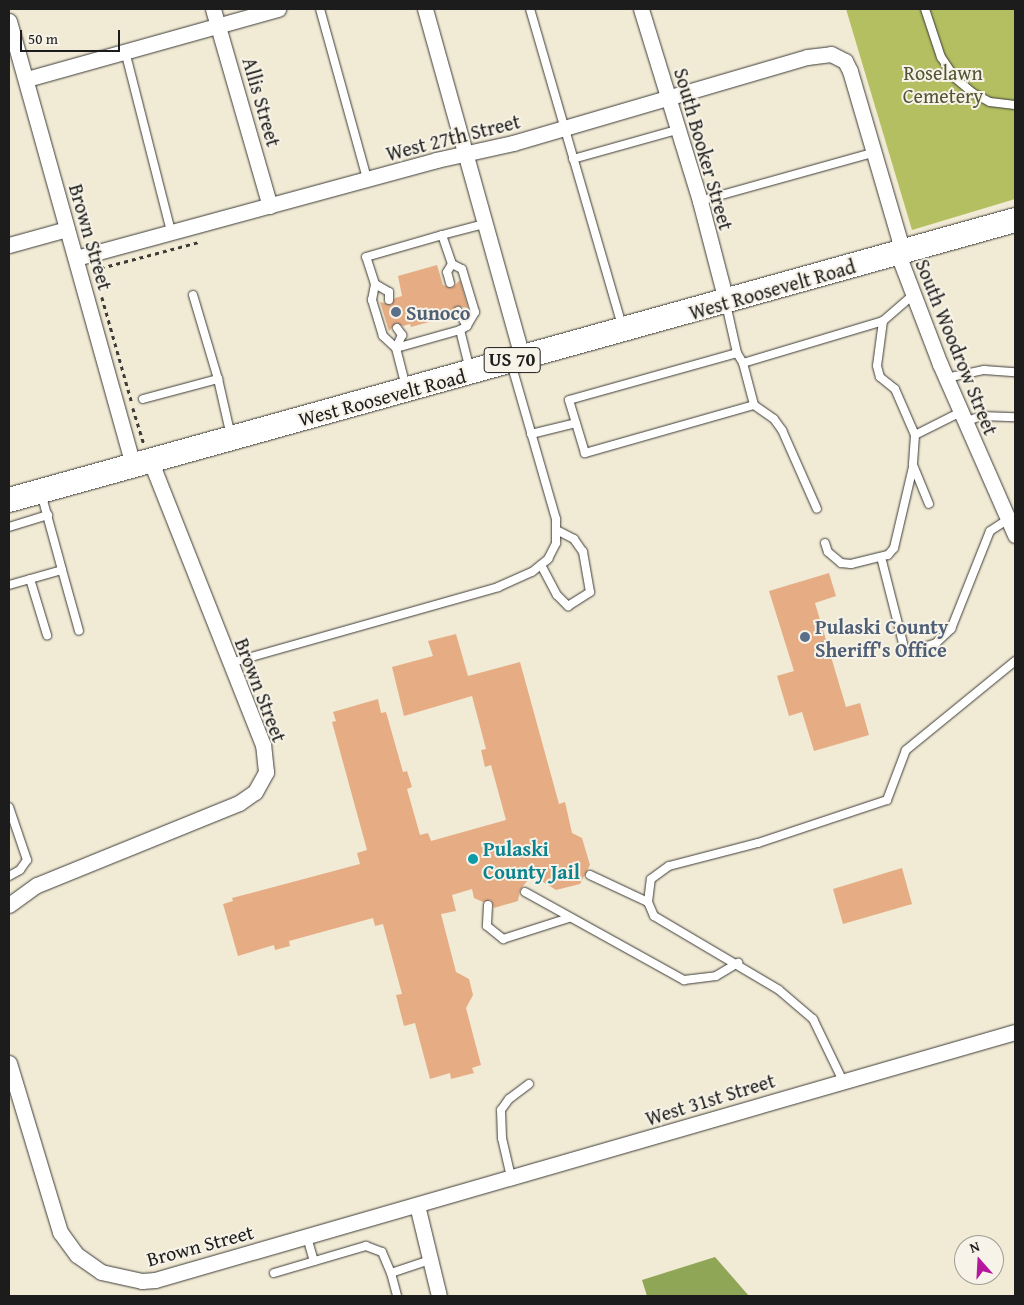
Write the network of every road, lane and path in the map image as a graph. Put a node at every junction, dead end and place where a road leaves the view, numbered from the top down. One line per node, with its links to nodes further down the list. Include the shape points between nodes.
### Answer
1 (213, 9): 9 (street, Allis Street)
2 (278, 9): 9 (street)
3 (320, 9): 20 (lane)
4 (425, 9): 18 (street)
5 (530, 9): 15 (lane)
6 (641, 9): 13 (street, South Booker Street)
7 (925, 9): 14 (lane, via 938,50 955,78 990,102)
8 (9, 21): 12 (street, Brown Street)
9 (218, 26): 10 (street); 22 (street, Allis Street)
10 (125, 51): 12 (street); 26 (lane)
11 (839, 56): 13 (street, West 27th Street, via 823,53); 17 (street, South Woodrow Street, via 850,70)
12 (27, 79): 25 (street, Brown Street)
13 (668, 98): 15 (street, West 27th Street); 16 (street, South Booker Street)
14 (1015, 105)
15 (565, 129): 18 (street, West 27th Street); 19 (lane)
16 (677, 130): 19 (lane); 21 (street, South Booker Street)
17 (875, 152): 21 (lane); 30 (street, South Woodrow Street)
18 (466, 154): 20 (street, West 27th Street); 24 (street)
19 (574, 159): 45 (lane)
20 (367, 179): 22 (street, West 27th Street)
21 (700, 201): 40 (street, South Booker Street)
22 (270, 206): 26 (street, West 27th Street)
23 (1015, 220): 30 (main road, West Roosevelt Road / US 70)
24 (484, 224): 27 (lane); 48 (street)
25 (67, 229): 29 (street); 31 (street, Brown Street)
26 (171, 232): 31 (street, West 27th Street)
27 (442, 235): 32 (lane); 35 (lane, via 366,257)
28 (199, 242): 31 (path)
29 (9, 245)
30 (900, 253): 37 (street, South Woodrow Street); 40 (main road, West Roosevelt Road / US 70)
31 (85, 263): 33 (path); 63 (street, Brown Street)
32 (452, 264): 34 (lane, via 447,272); 43 (lane, via 462,269 475,312)
33 (97, 279)
34 (450, 283)
35 (375, 284): 39 (lane); 46 (lane, via 372,300 383,336)
36 (99, 288): 63 (path)
37 (913, 295): 42 (lane); 52 (street, South Woodrow Street)
38 (193, 296): 53 (lane)
39 (391, 296)
40 (726, 301): 45 (main road, West Roosevelt Road / US 70); 47 (lane)
41 (458, 310): 43 (lane)
42 (883, 321): 49 (lane); 61 (lane, via 877,366 880,377 895,388)
43 (464, 328): 46 (lane); 50 (lane)
44 (401, 329): 46 (lane)
45 (623, 330): 48 (main road, West Roosevelt Road / US 70)
46 (396, 348): 54 (lane)
47 (737, 353): 49 (lane); 59 (lane, via 569,400)
48 (516, 359): 50 (main road, West Roosevelt Road / US 70); 60 (lane)
49 (743, 364): 56 (lane)
50 (471, 372): 54 (main road, West Roosevelt Road / US 70)
51 (1015, 372): 52 (lane, via 984,370)
52 (946, 378): 57 (street, South Woodrow Street)
53 (218, 379): 55 (lane); 62 (lane)
54 (407, 390): 62 (main road, West Roosevelt Road / US 70)
55 (143, 399)
56 (754, 406): 59 (lane, via 585,453); 68 (lane, via 774,419 782,430)
57 (963, 417): 58 (lane); 61 (lane); 70 (street, South Woodrow Street)
58 (1015, 417)
59 (576, 423): 60 (lane)
60 (531, 434): 72 (lane, via 556,519)
61 (915, 435): 64 (lane)
62 (231, 438): 63 (main road, West Roosevelt Road / US 70)
63 (143, 456): 65 (main road, West Roosevelt Road / US 70); 82 (street, Brown Street)
64 (914, 465): 67 (lane); 74 (lane, via 894,548)
65 (41, 491): 66 (main road, West Roosevelt Road / US 70); 69 (lane)
66 (9, 500)
67 (929, 504)
68 (817, 509)
69 (48, 515): 71 (lane); 76 (lane)
70 (1012, 526): 74 (lane, via 990,531 951,629 936,643 921,648 905,650)
71 (9, 527)
72 (556, 530): 75 (lane, via 556,543); 75 (lane, via 574,540 583,552 590,592 568,606 557,595)
73 (825, 543): 74 (lane, via 828,552 841,563)
74 (881, 557)
75 (541, 565): 82 (lane, via 498,587)
76 (62, 570): 77 (lane); 79 (lane)
77 (30, 579): 78 (lane); 80 (lane)
78 (9, 585)
79 (80, 631)
80 (47, 635)
81 (1015, 661): 87 (lane, via 906,750 887,800 758,843 669,866 651,878)
82 (230, 663): 89 (street, Brown Street, via 267,760 266,772 255,792 239,803 37,885)
83 (9, 807): 85 (lane, via 27,855 20,870)
84 (590, 875): 87 (lane)
85 (9, 876)
86 (525, 892): 90 (lane)
87 (648, 902): 91 (lane, via 654,916)
88 (488, 905): 90 (lane, via 487,926 503,939)
89 (9, 906)
90 (569, 918): 91 (lane, via 684,980 716,976)
91 (738, 963): 94 (lane, via 779,990 813,1020)
92 (1015, 1032): 94 (street, West 31st Street)
93 (9, 1065): 98 (street, Brown Street, via 54,1219 77,1255 101,1272 128,1280 155,1280)
94 (843, 1081): 96 (street, West 31st Street)
95 (529, 1084): 96 (lane, via 508,1099 501,1110 502,1138)
96 (511, 1178): 97 (street, West 31st Street)
97 (417, 1205): 98 (street, Brown Street); 99 (street)
98 (307, 1237): 100 (lane)
99 (430, 1260): 102 (lane); 104 (street)
100 (314, 1261): 101 (lane); 102 (lane, via 366,1246 373,1247 382,1252)
101 (274, 1273)
102 (391, 1273): 103 (lane)
103 (397, 1296)
104 (439, 1296)

